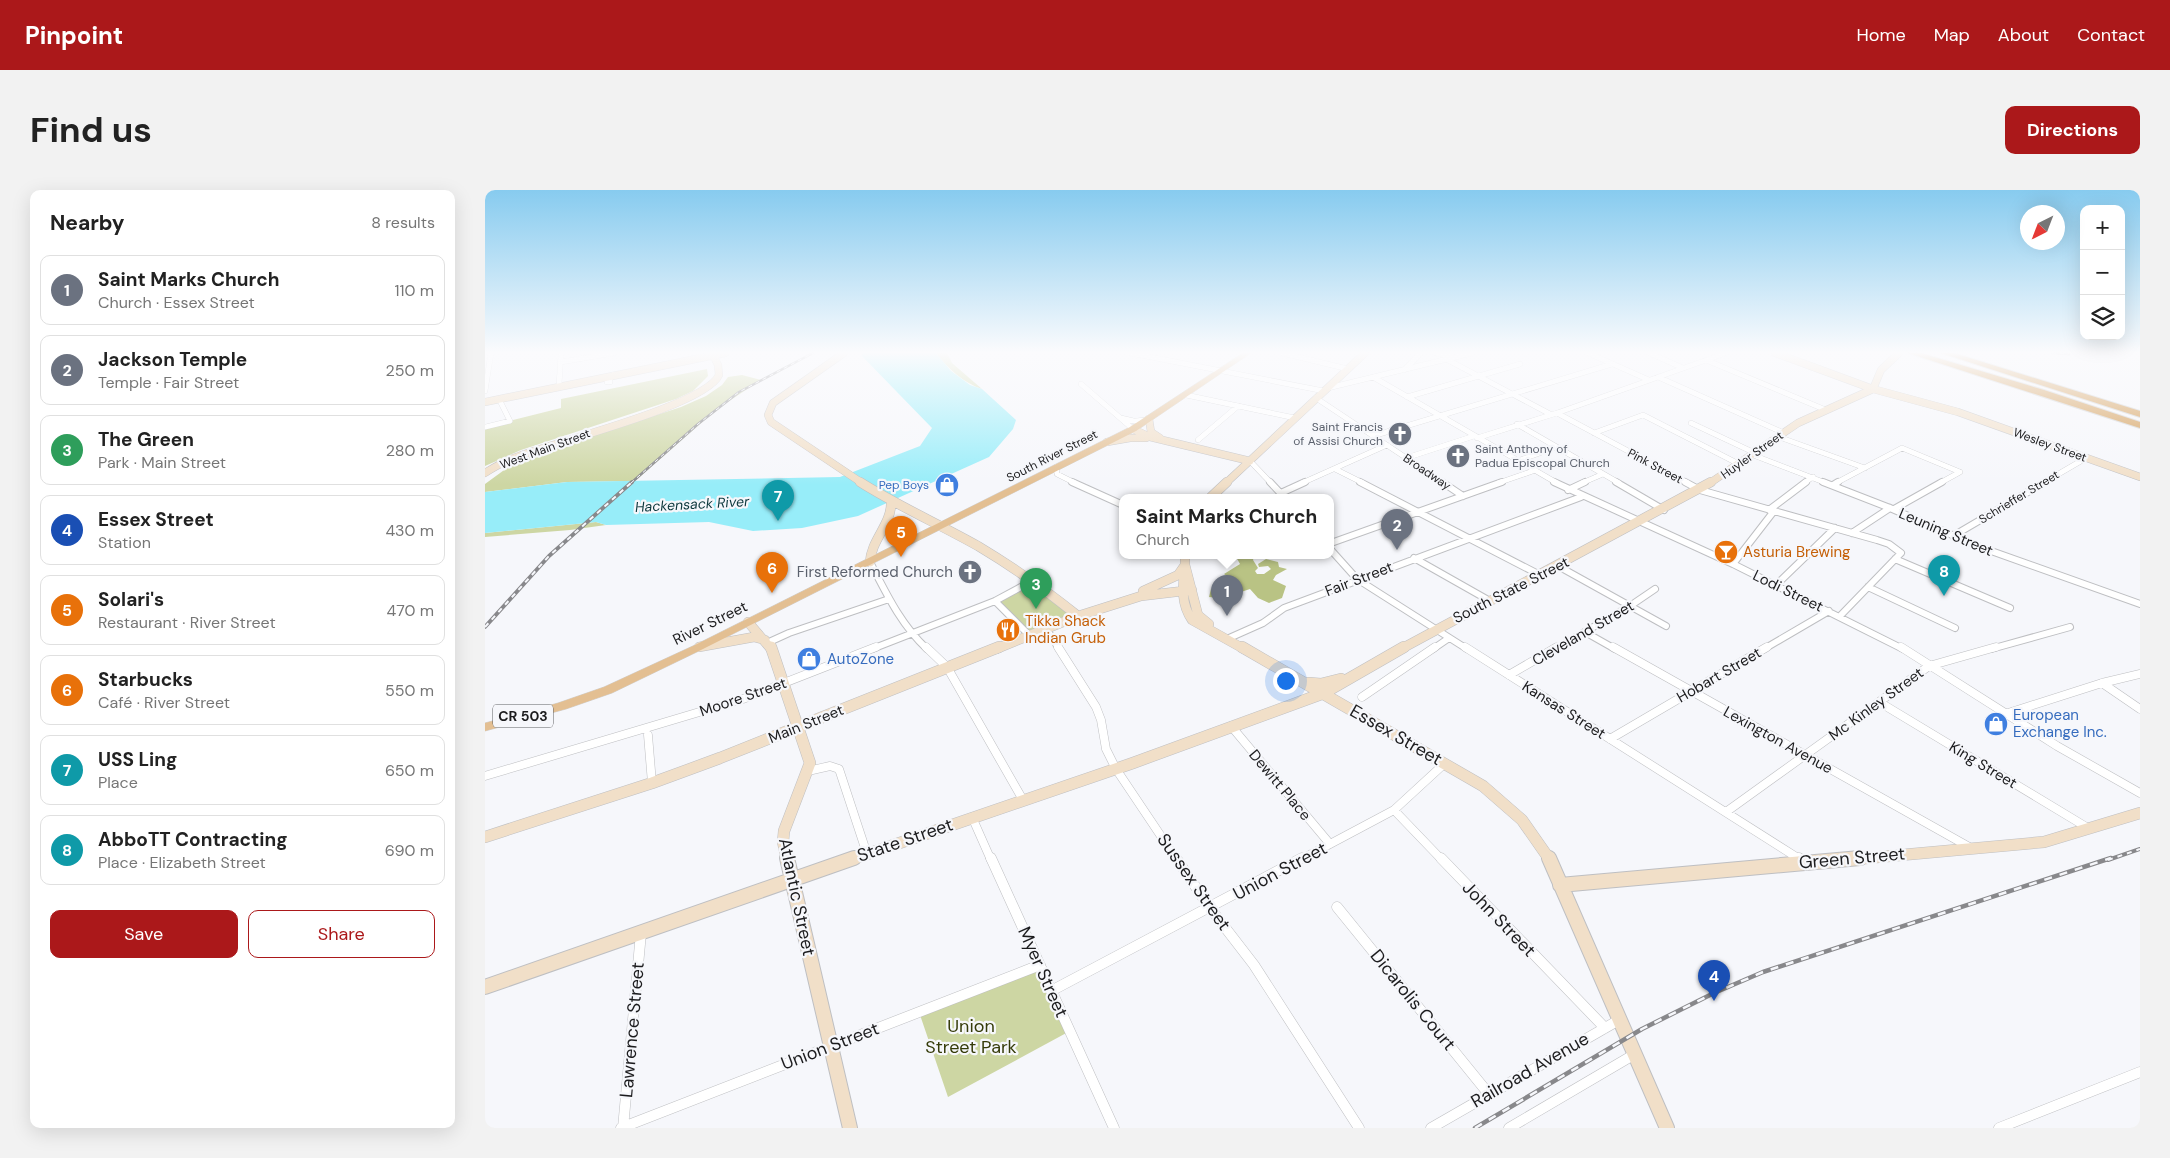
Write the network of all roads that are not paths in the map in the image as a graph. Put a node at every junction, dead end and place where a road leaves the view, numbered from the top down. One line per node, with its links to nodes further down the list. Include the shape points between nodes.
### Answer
1 (509, 397): 20 (street)
2 (691, 397): 58 (street, West Main Street, via 521,455)
3 (782, 397): 70 (street, via 770,407 771,422)
4 (1096, 397): 28 (street)
5 (1183, 397): 31 (main road, South River Street / CR 503)
6 (1195, 397): 22 (street)
7 (1407, 397): 27 (street, Lodi Street)
8 (1504, 397): 27 (street)
9 (1518, 397): 25 (street)
10 (1602, 397): 24 (street)
11 (1700, 397): 38 (street)
12 (1794, 397): 23 (street)
13 (1856, 397): 23 (street, Huyler Street)
14 (1902, 397): 49 (street, Wesley Street, via 1951,410)
15 (2055, 397): 34 (highway)
16 (2071, 397): 30 (highway)
17 (2076, 397): 30 (highway)
18 (2089, 397): 26 (highway)
19 (1316, 398): 29 (street); 39 (street, Broadway)
20 (499, 399): 21 (street); 35 (street, via 510,421)
21 (485, 402)
22 (1239, 406): 29 (street); 41 (street)
23 (1826, 410): 38 (street, Huyler Street)
24 (1557, 413): 25 (street); 37 (street, Pink Street)
25 (1550, 414): 33 (street)
26 (2140, 414)
27 (1440, 416): 39 (street); 40 (street, Lodi Street)
28 (1121, 418): 31 (street); 36 (street)
29 (1295, 418): 51 (street)
30 (2140, 419)
31 (1148, 420): 36 (main road, South River Street / CR 503); 42 (street, via 1151,432)
32 (1691, 423): 47 (street, Leuning Street)
33 (1517, 424): 40 (street); 45 (street)
34 (2140, 425)
35 (485, 427)
36 (1133, 429): 42 (street); 43 (main road, South River Street / CR 503)
37 (1594, 433): 52 (street, via 1643,415); 64 (street, Pink Street)
38 (1781, 435): 47 (street, Huyler Street); 55 (street)
39 (1373, 436): 44 (street, Broadway)
40 (1476, 437): 48 (street); 50 (street, Lodi Street)
41 (1198, 440)
42 (1165, 441): 43 (street, via 1135,438); 46 (street)
43 (1107, 442): 53 (main road, South River Street / CR 503)
44 (1387, 445): 48 (street, Broadway); 54 (street)
45 (1557, 447): 50 (street); 59 (street)
46 (1206, 451): 51 (street); 57 (street, via 1234,461)
47 (1754, 454): 52 (street, Huyler Street); 60 (street, Leuning Street)
48 (1406, 458): 68 (street, Broadway)
49 (2086, 458): 61 (street, Wesley Street); 82 (street, Schrieffer Street)
50 (1517, 461): 56 (street, Lodi Street)
51 (1250, 462): 57 (street); 66 (street)
52 (1739, 464): 64 (street, Huyler Street)
53 (1055, 467): 71 (street, via 1057,474 1064,478); 79 (main road, South River Street / CR 503)
54 (1335, 468): 67 (street); 75 (street)
55 (1865, 468): 62 (street); 72 (street, via 1903,448 1959,472)
56 (1533, 471): 63 (street, Lodi Street); 68 (street)
57 (1238, 472): 65 (street)
58 (485, 473)
59 (1603, 474): 63 (street); 73 (street)
60 (1813, 477): 62 (street, Leuning Street); 74 (street)
61 (2140, 477)
62 (1833, 485): 72 (street, Leuning Street)
63 (1569, 490): 69 (street, Lodi Street)
64 (1700, 490): 73 (street, South State Street); 74 (street, Pink Street)
65 (1214, 494)
66 (1281, 494)
67 (1284, 494)
68 (1463, 496): 75 (street)
69 (1581, 496): 78 (street, Lodi Street); 83 (street, Fair Street)
70 (891, 502): 76 (street); 77 (street)
71 (1119, 502)
72 (1892, 508): 81 (street); 82 (street, Leuning Street)
73 (1665, 510): 78 (street, South State Street)
74 (1771, 511): 80 (street, Pink Street); 90 (street)
75 (1418, 512): 83 (street); 84 (street)
76 (911, 513): 77 (street, via 898,514); 79 (street)
77 (888, 520): 89 (street, via 871,548)
78 (1639, 524): 90 (street, Lodi Street); 91 (street, South State Street)
79 (940, 527): 89 (main road, River Street / CR 503); 94 (street)
80 (1835, 528): 81 (street, Pink Street); 95 (street)
81 (1852, 533): 87 (street, Pink Street, via 1883,542 1901,553)
82 (1953, 536): 103 (street, Leuning Street)
83 (1468, 538): 86 (street, Fair Street); 92 (street)
84 (1334, 542)
85 (1334, 553): 93 (street, Kansas Street)
86 (1414, 558): 93 (street, Fair Street); 102 (street)
87 (1895, 559): 96 (street); 107 (street)
88 (1185, 560): 98 (street, Essex Street); 101 (street, Main Street, via 1178,575)
89 (870, 562): 99 (street); 111 (main road, River Street / CR 503)
90 (1733, 564): 95 (street, Lodi Street)
91 (1558, 566): 92 (street, South State Street); 105 (street)
92 (1539, 575): 102 (street, South State Street)
93 (1357, 579): 116 (street, Kansas Street); 121 (street, Fair Street, via 1284,608 1263,623)
94 (1032, 581): 100 (street, Moore Street); 104 (street)
95 (1776, 585): 108 (street, Lodi Street)
96 (1868, 587): 110 (street); 115 (street)
97 (1655, 589): 105 (street, Cleveland Street)
98 (1186, 593): 101 (street, Main Street, via 1155,594); 121 (street, Essex Street, via 1198,615); 121 (street, Essex Street, via 1186,614)
99 (889, 599): 118 (street); 122 (street)
100 (995, 601): 118 (street, Moore Street); 119 (street)
101 (1123, 601): 106 (street, Main Street)
102 (1490, 601): 116 (street, South State Street)
103 (2140, 604)
104 (1065, 606): 106 (street, via 1079,609); 109 (street)
105 (1630, 606): 112 (street); 117 (street, Cleveland Street)
106 (1107, 607): 109 (street, Main Street)
107 (2010, 608)
108 (1829, 611): 110 (street, Lodi Street); 132 (street, Hobart Street)
109 (1078, 616): 114 (street, Main Street)
110 (1840, 616): 124 (street, Lodi Street, via 1892,642)
111 (748, 622): 122 (street); 123 (main road, River Street / CR 503)
112 (1666, 626)
113 (2070, 627): 124 (street)
114 (1046, 628): 119 (street, Main Street); 145 (street, Sussex Street, via 1096,707 1106,749)
115 (1955, 628)
116 (1436, 629): 120 (street, Kansas Street); 126 (street, South State Street)
117 (1585, 632): 128 (street, Cleveland Street); 132 (street, Lexington Avenue)
118 (912, 635): 125 (street); 130 (street, Moore Street)
119 (1029, 635): 125 (street, Main Street)
120 (1449, 638): 128 (street, Kansas Street); 134 (street)
121 (1227, 639): 129 (street, Essex Street)
122 (766, 641): 123 (street, via 754,637); 130 (street)
123 (699, 647): 139 (main road, River Street / CR 503, via 588,697)
124 (1929, 666): 135 (street, Mc Kinley Street); 137 (street, Lodi Street)
125 (947, 667): 140 (street, Main Street); 150 (street)
126 (1360, 672): 129 (street, via 1325,684); 133 (street, South State Street)
127 (2140, 674): 131 (street)
128 (1509, 676): 142 (street, Kansas Street)
129 (1304, 682): 133 (street, Essex Street)
130 (785, 683): 140 (street); 147 (street, Moore Street, via 743,699)
131 (2102, 683): 136 (street); 137 (street)
132 (1691, 691): 142 (street, Hobart Street); 143 (street, Lexington Avenue)
133 (1324, 693): 138 (street, State Street); 144 (street, Essex Street)
134 (1362, 697)
135 (1879, 702): 143 (street, Mc Kinley Street); 155 (street, King Street)
136 (2140, 709)
137 (2005, 714): 149 (street, Lodi Street)
138 (1231, 726): 145 (street, State Street); 157 (street, Dewitt Place)
139 (485, 727)
140 (799, 728): 146 (street, via 810,763); 148 (street, Main Street)
141 (648, 735): 148 (street)
142 (1610, 739): 152 (street, Kansas Street)
143 (1805, 755): 152 (street, Mc Kinley Street); 158 (street, Lexington Avenue)
144 (1444, 764): 151 (street, Union Street); 162 (street, Essex Street, via 1497,796 1523,819 1543,847)
145 (1116, 769): 150 (street, State Street); 164 (street, Sussex Street)
146 (808, 771): 159 (street, via 830,766 839,769); 161 (street, Atlantic Street, via 783,830)
147 (485, 776)
148 (652, 783): 156 (street, Main Street)
149 (2140, 793)
150 (1023, 800): 154 (street, State Street)
151 (1394, 810): 157 (street, Union Street); 170 (street, John Street)
152 (1726, 812): 160 (street, Kansas Street)
153 (2140, 812): 155 (street, Green Street)
154 (972, 817): 159 (street, State Street); 166 (street, Myer Street)
155 (2088, 828): 158 (street, Green Street, via 2044,842)
156 (485, 837)
157 (1330, 844): 164 (street, Union Street)
158 (1971, 848): 160 (street, Green Street)
159 (867, 854): 161 (street, State Street)
160 (1805, 862): 162 (street, Green Street)
161 (792, 880): 165 (street, State Street); 171 (street, Atlantic Street)
162 (1560, 885): 169 (street, Essex Street)
163 (1337, 907): 174 (street, Dicarolis Court)
164 (1211, 908): 168 (street, Union Street); 178 (street, Sussex Street, via 1254,965)
165 (641, 933): 167 (street, State Street); 175 (street, Lawrence Street)
166 (1039, 965): 168 (street, Myer Street); 171 (street, Union Street)
167 (485, 987)
168 (1051, 991): 177 (street, Myer Street)
169 (1619, 1020): 170 (street, Railroad Avenue); 172 (street, Essex Street)
170 (1605, 1028): 174 (street, Railroad Avenue)
171 (830, 1046): 175 (street, Union Street); 176 (street, Atlantic Street)
172 (1635, 1054): 180 (street); 181 (street, Essex Street)
173 (2140, 1072): 182 (street)
174 (1488, 1094): 179 (street, Railroad Avenue)
175 (622, 1128)
176 (850, 1128)
177 (1114, 1128)
178 (1359, 1128)
179 (1431, 1128)
180 (1509, 1128)
181 (1667, 1128)
182 (1999, 1128)

